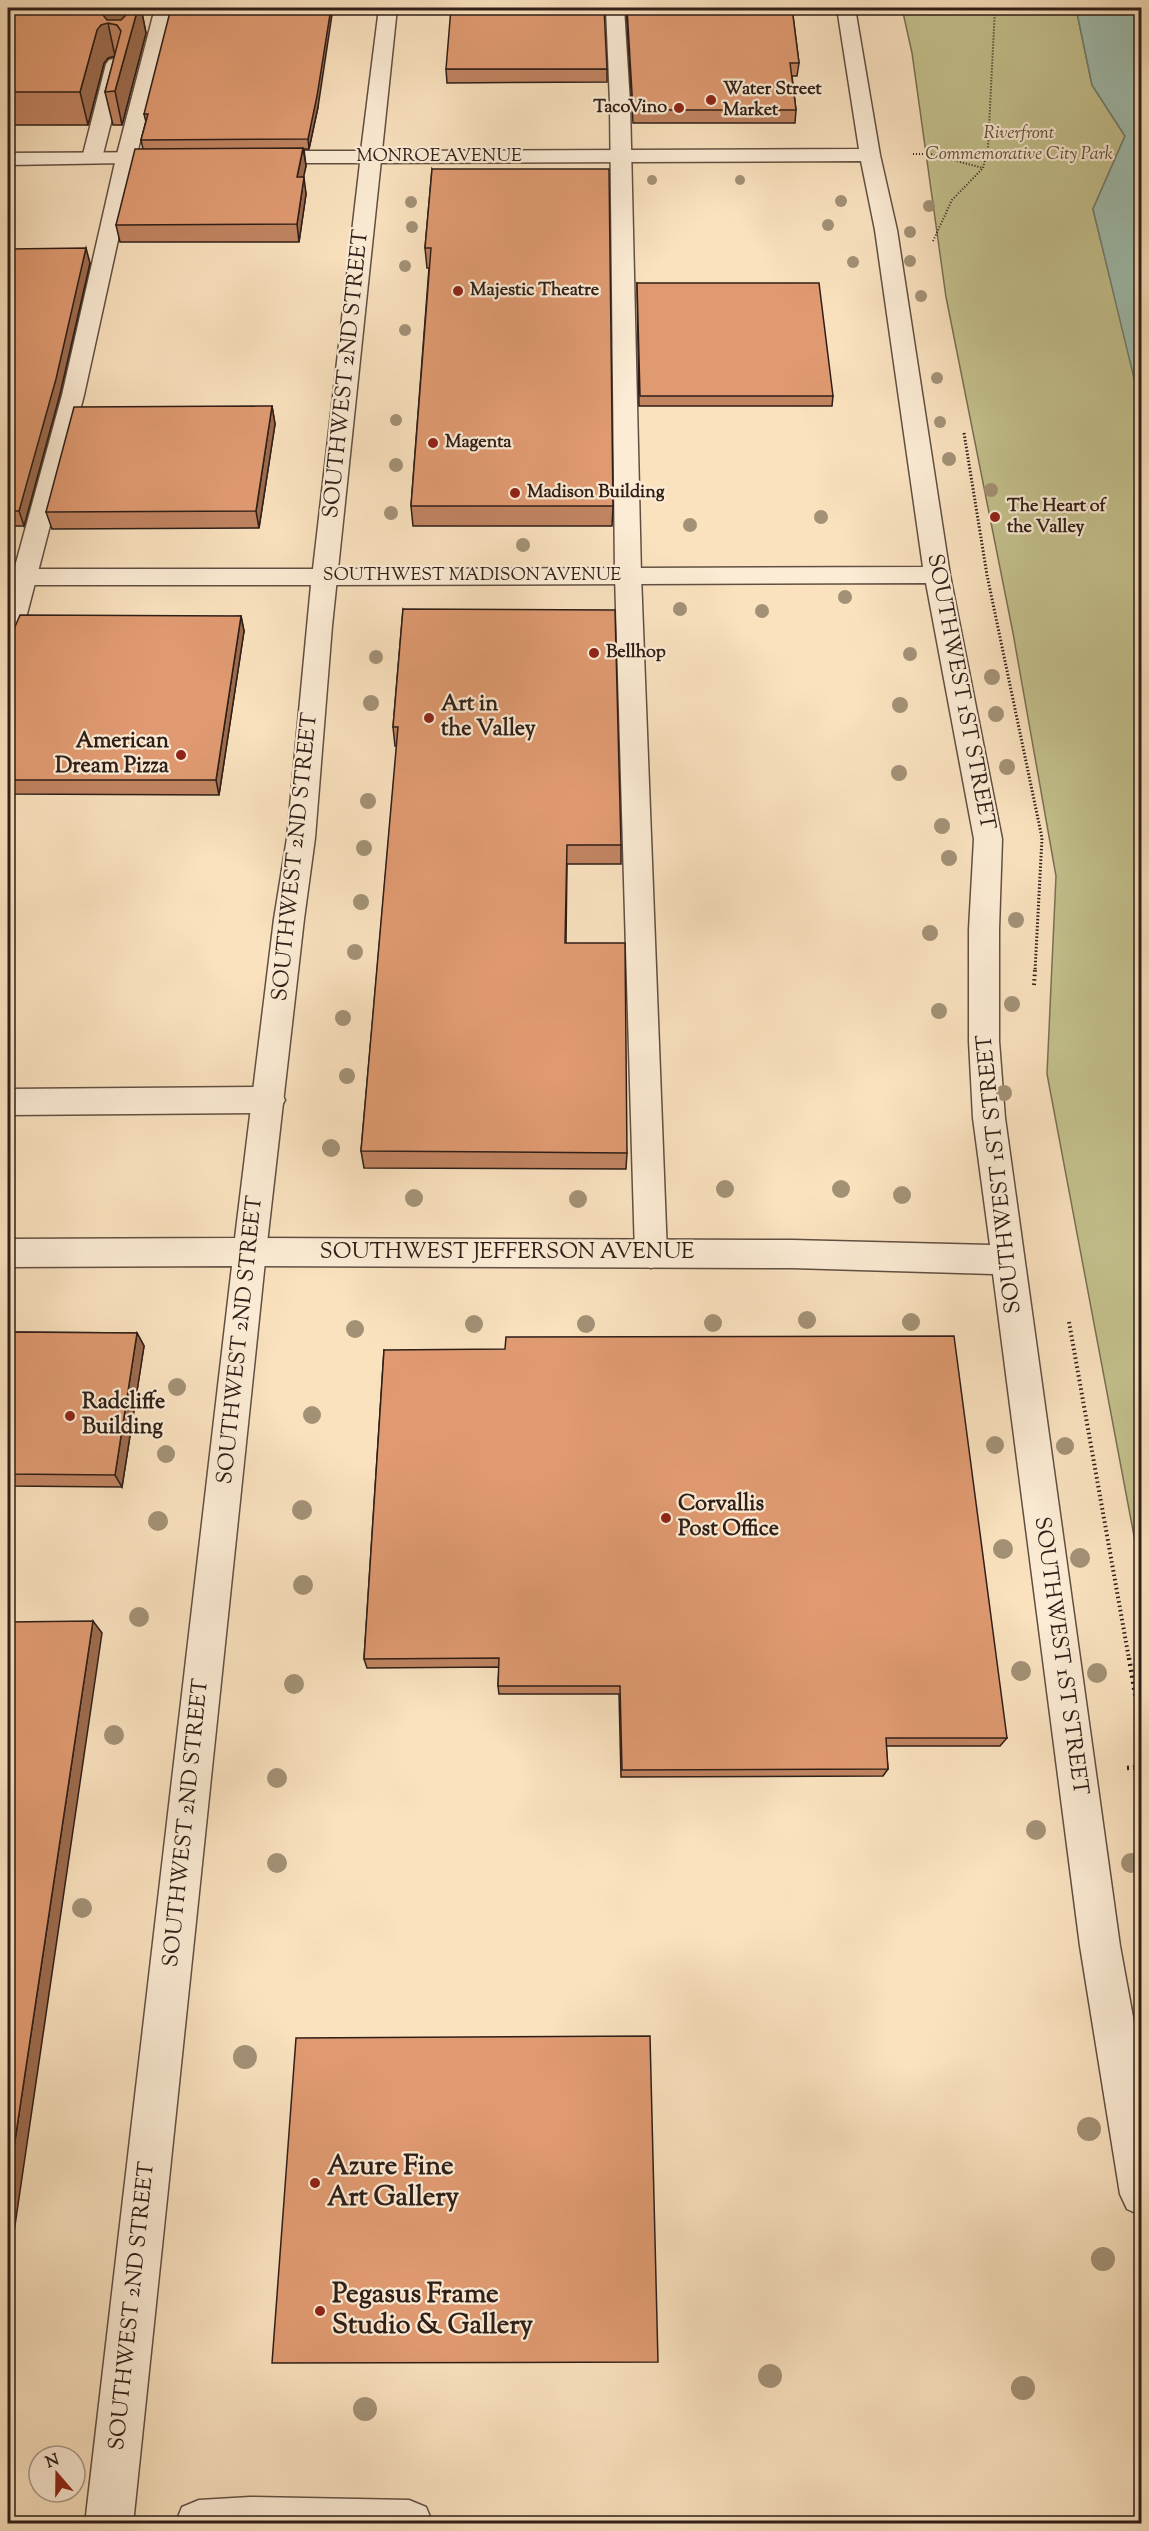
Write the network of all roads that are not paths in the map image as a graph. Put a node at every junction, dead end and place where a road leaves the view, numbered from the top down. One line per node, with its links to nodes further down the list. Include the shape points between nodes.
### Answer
1 (164, 8): 9 (street)
2 (388, 8): 8 (street, SOUTHWEST 2ND STREET)
3 (615, 8): 7 (street)
4 (846, 8): 6 (street, SOUTHWEST 1ST STREET)
5 (144, 17): 9 (street, via 130,58)
6 (870, 155): 7 (street, MONROE AVENUE); 14 (street, SOUTHWEST 1ST STREET, via 896,295)
7 (619, 156): 8 (street, MONROE AVENUE); 13 (street)
8 (370, 157): 11 (street, MONROE AVENUE); 16 (street, SOUTHWEST 2ND STREET)
9 (109, 158): 10 (street); 12 (street); 15 (street, via 89,331)
10 (197, 158)
11 (245, 158)
12 (8, 159)
13 (628, 575): 14 (street, SOUTHWEST MADISON AVENUE); 16 (street, SOUTHWEST MADISON AVENUE); 22 (street)
14 (937, 575): 23 (street, SOUTHWEST 1ST STREET, via 988,839 984,1041 989,1118)
15 (16, 577): 16 (street, SOUTHWEST MADISON AVENUE); 17 (street)
16 (325, 577): 18 (street, SOUTHWEST 2ND STREET, via 301,838)
17 (8, 637)
18 (269, 1100): 19 (street); 20 (street, SOUTHWEST 2ND STREET)
19 (8, 1102)
20 (250, 1252): 21 (street, SOUTHWEST JEFFERSON AVENUE); 22 (street, SOUTHWEST JEFFERSON AVENUE); 25 (street, SOUTHWEST 2ND STREET)
21 (8, 1253)
22 (651, 1254): 23 (street, SOUTHWEST JEFFERSON AVENUE)
23 (1007, 1260): 24 (street, SOUTHWEST 1ST STREET, via 1100,1946)
24 (1142, 2194)
25 (109, 2523)
26 (199, 2523): 27 (street)
27 (409, 2523)

